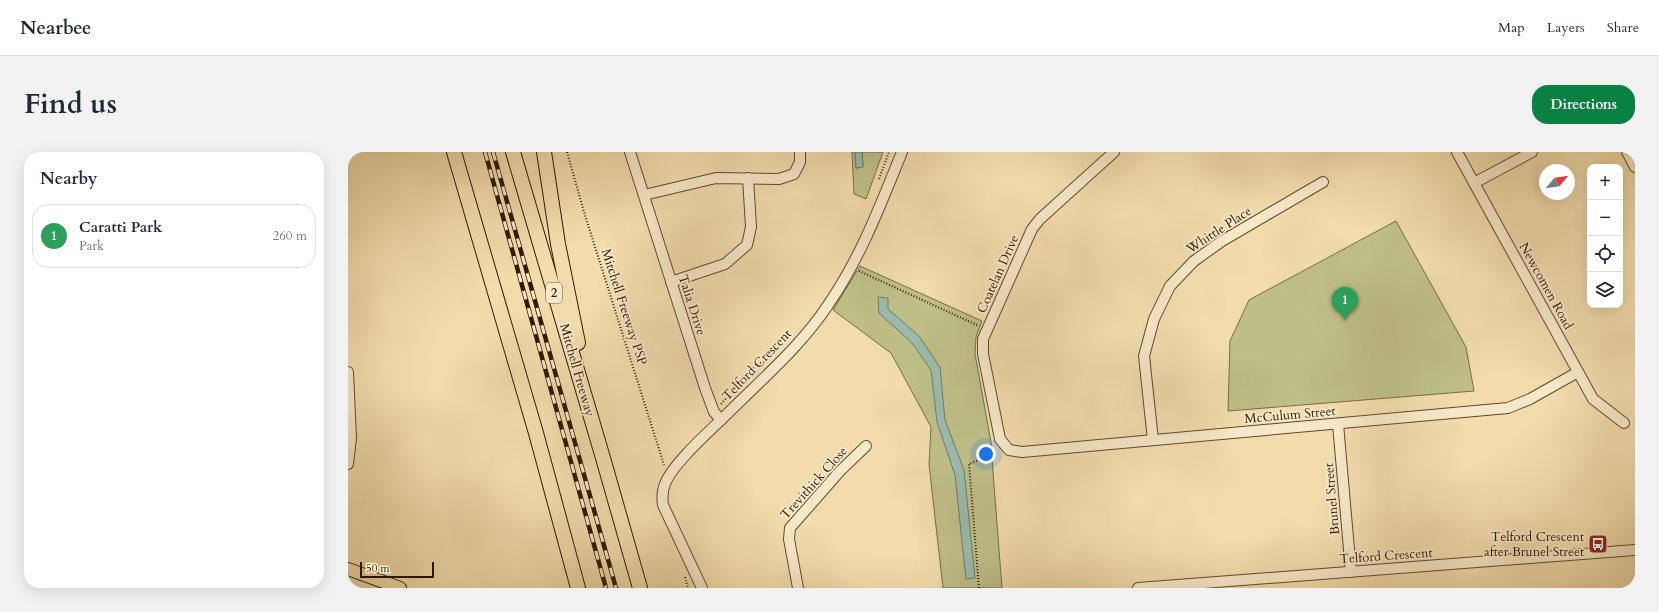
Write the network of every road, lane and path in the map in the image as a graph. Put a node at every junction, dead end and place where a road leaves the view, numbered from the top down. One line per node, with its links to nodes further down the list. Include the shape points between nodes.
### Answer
1 (444, 152): 20 (highway)
2 (454, 152): 20 (highway)
3 (513, 152): 30 (highway, Mitchell Freeway / 2)
4 (544, 152): 30 (highway, via 558,244)
5 (567, 152): 36 (path, Mitchell Freeway PSP)
6 (630, 152): 19 (street, Talia Drive)
7 (800, 152): 15 (street, via 800,162 794,174 779,179)
8 (890, 152): 16 (path)
9 (902, 152): 21 (street, Telford Crescent, via 871,229)
10 (1114, 152): 23 (street, Coatelan Drive, via 1032,229)
11 (1457, 152): 18 (street, Newcomen Road)
12 (1532, 152): 18 (street)
13 (1627, 152): 14 (street)
14 (1635, 167)
15 (748, 178): 19 (street, via 716,178); 22 (street, via 751,227 747,244 725,264)
16 (879, 181)
17 (1323, 182): 32 (street, Whittle Place, via 1222,241 1194,261 1170,286 1154,319 1144,356)
18 (1474, 183): 26 (street, Newcomen Road)
19 (644, 195): 22 (street, Talia Drive)
20 (472, 215): 41 (highway, via 534,425)
21 (852, 268): 23 (path); 27 (street, Telford Crescent, via 809,330 778,364)
22 (671, 282): 27 (street, Talia Drive, via 705,388)
23 (987, 330): 31 (street, Coatelan Drive, via 983,339 983,354)
24 (771, 357): 27 (path, via 755,366)
25 (348, 372): 35 (street, via 351,438)
26 (1578, 372): 28 (street, Newcomen Road, via 1593,400); 29 (street, McCulum Street, via 1530,399 1508,408)
27 (718, 416): 43 (street, Telford Crescent, via 672,471 662,495 666,512)
28 (1624, 423)
29 (1338, 424): 32 (street, McCulum Street); 39 (street, Brunel Street)
30 (596, 434): 42 (highway, Mitchell Freeway / 2)
31 (1000, 439): 32 (street, McCulum Street, via 1009,450 1022,452)
32 (1153, 440)
33 (866, 446): 44 (street, Trevithick Close, via 840,471 790,528 789,539)
34 (996, 454): 45 (path, via 969,464)
35 (348, 464)
36 (666, 468)
37 (1635, 550): 39 (street, Telford Crescent)
38 (348, 569): 40 (main road)
39 (1352, 572): 46 (street, Telford Crescent)
40 (400, 588)
41 (578, 588)
42 (640, 588)
43 (702, 588)
44 (798, 588)
45 (980, 588)
46 (1138, 588)

